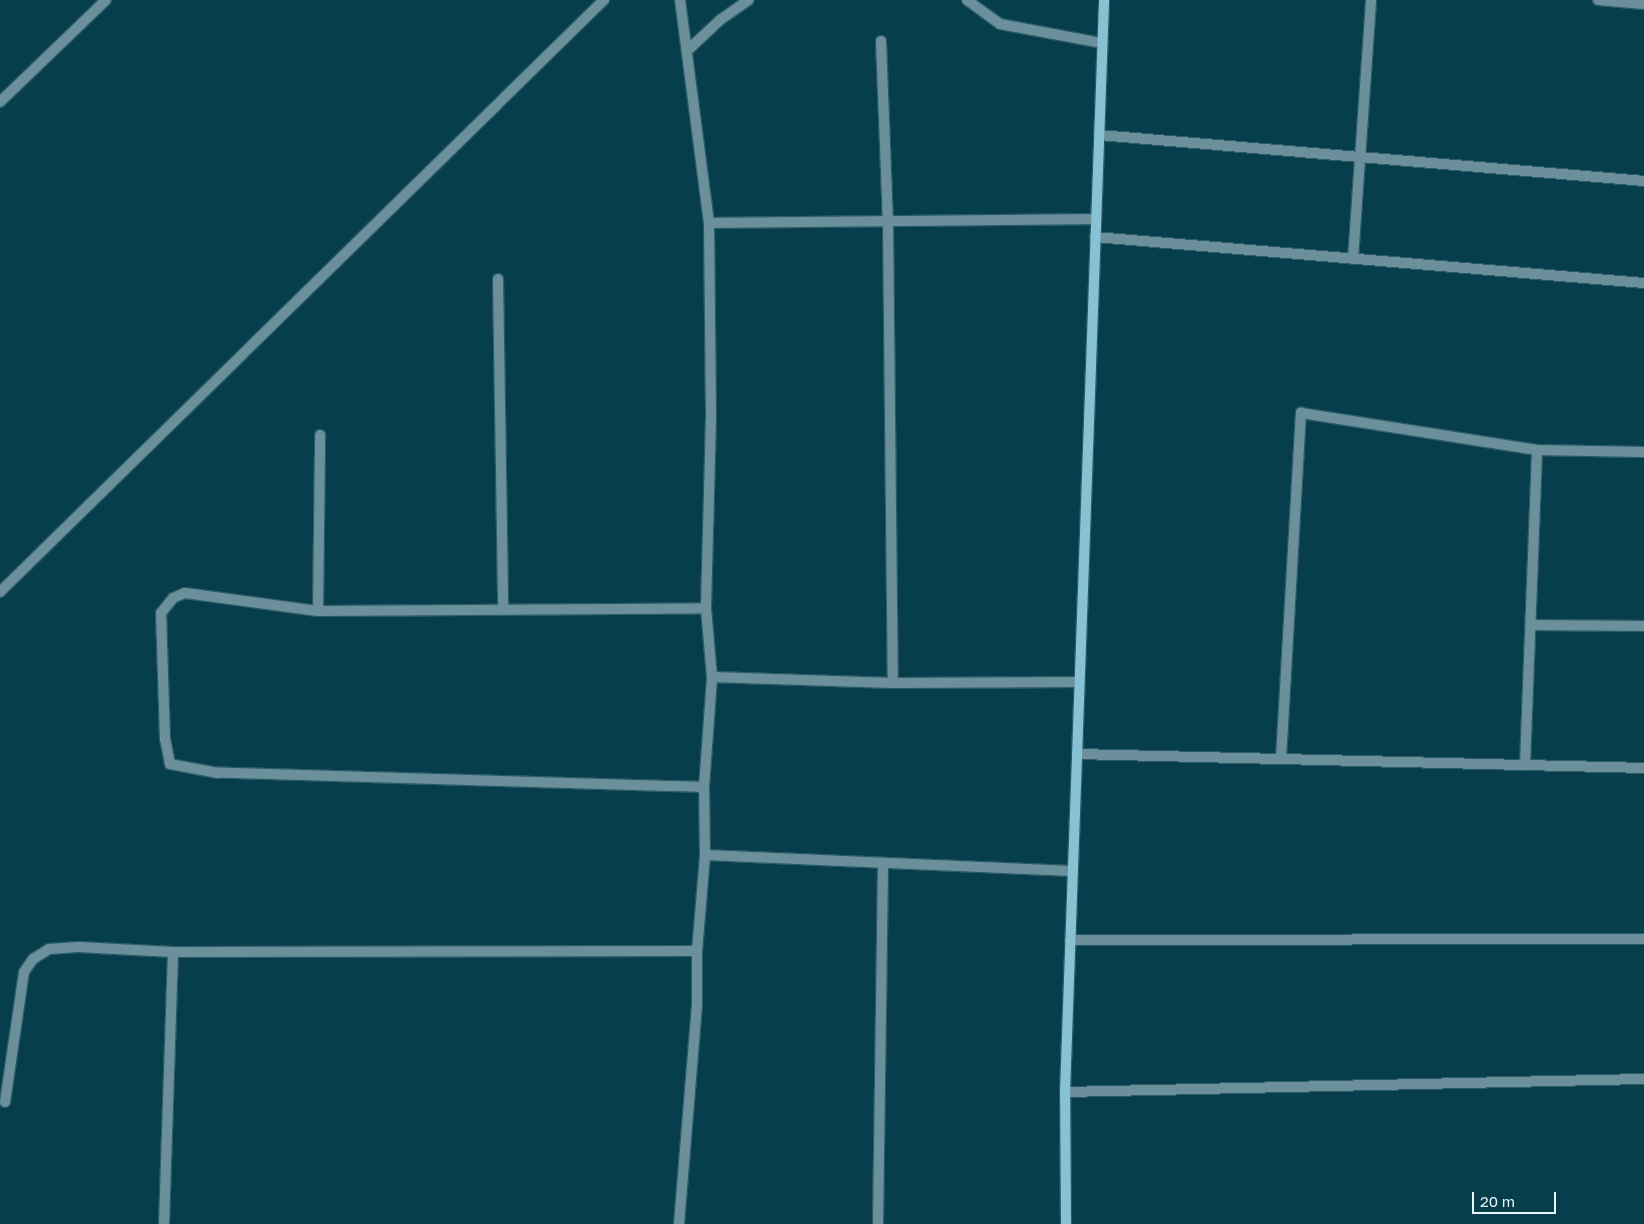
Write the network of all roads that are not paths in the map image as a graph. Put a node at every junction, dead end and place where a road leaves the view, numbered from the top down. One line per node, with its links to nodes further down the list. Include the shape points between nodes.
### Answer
1 (106, 0): 13 (street)
2 (604, 0): 27 (street)
3 (680, 0): 12 (street)
4 (749, 0): 12 (street, via 720,20)
5 (967, 0): 11 (street, via 1000,24)
6 (1104, 0): 11 (street)
7 (1371, 0): 15 (street)
8 (1598, 0): 9 (street)
9 (1644, 4)
10 (880, 41): 19 (street)
11 (1102, 43): 14 (street)
12 (689, 49): 18 (street)
13 (0, 102)
14 (1099, 135): 15 (street); 17 (street)
15 (1361, 157): 16 (street); 21 (street)
16 (1644, 180)
17 (1096, 219): 19 (street); 20 (street)
18 (709, 223): 19 (street); 28 (street, via 712,416)
19 (888, 223): 35 (street)
20 (1095, 238): 21 (street); 34 (street)
21 (1354, 259): 23 (street)
22 (498, 280): 29 (street)
23 (1644, 283)
24 (320, 435): 30 (street)
25 (1537, 450): 26 (street); 31 (street); 37 (street, via 1301,413)
26 (1644, 452)
27 (0, 592)
28 (706, 608): 29 (street); 33 (street)
29 (503, 609): 30 (street)
30 (318, 611): 40 (street, via 185,593 173,598 161,613 165,739 170,764 218,773)
31 (1531, 625): 32 (street); 38 (street)
32 (1644, 626)
33 (712, 677): 35 (street); 40 (street)
34 (1079, 682): 35 (street); 36 (street)
35 (893, 683)
36 (1077, 754): 37 (street); 43 (street)
37 (1281, 759): 38 (street)
38 (1525, 765): 39 (street)
39 (1644, 768)
40 (704, 786): 41 (street)
41 (705, 855): 42 (street); 46 (street)
42 (883, 864): 43 (street); 53 (street)
43 (1072, 872): 45 (street)
44 (1644, 938): 45 (street)
45 (1070, 940): 49 (street)
46 (698, 951): 47 (street); 52 (street, via 697,1006)
47 (173, 952): 50 (street, via 78,947 49,949 33,958 24,972); 51 (street)
48 (1644, 1079): 49 (street)
49 (1065, 1092): 54 (street)
50 (5, 1102)
51 (164, 1224)
52 (680, 1224)
53 (878, 1224)
54 (1066, 1224)

